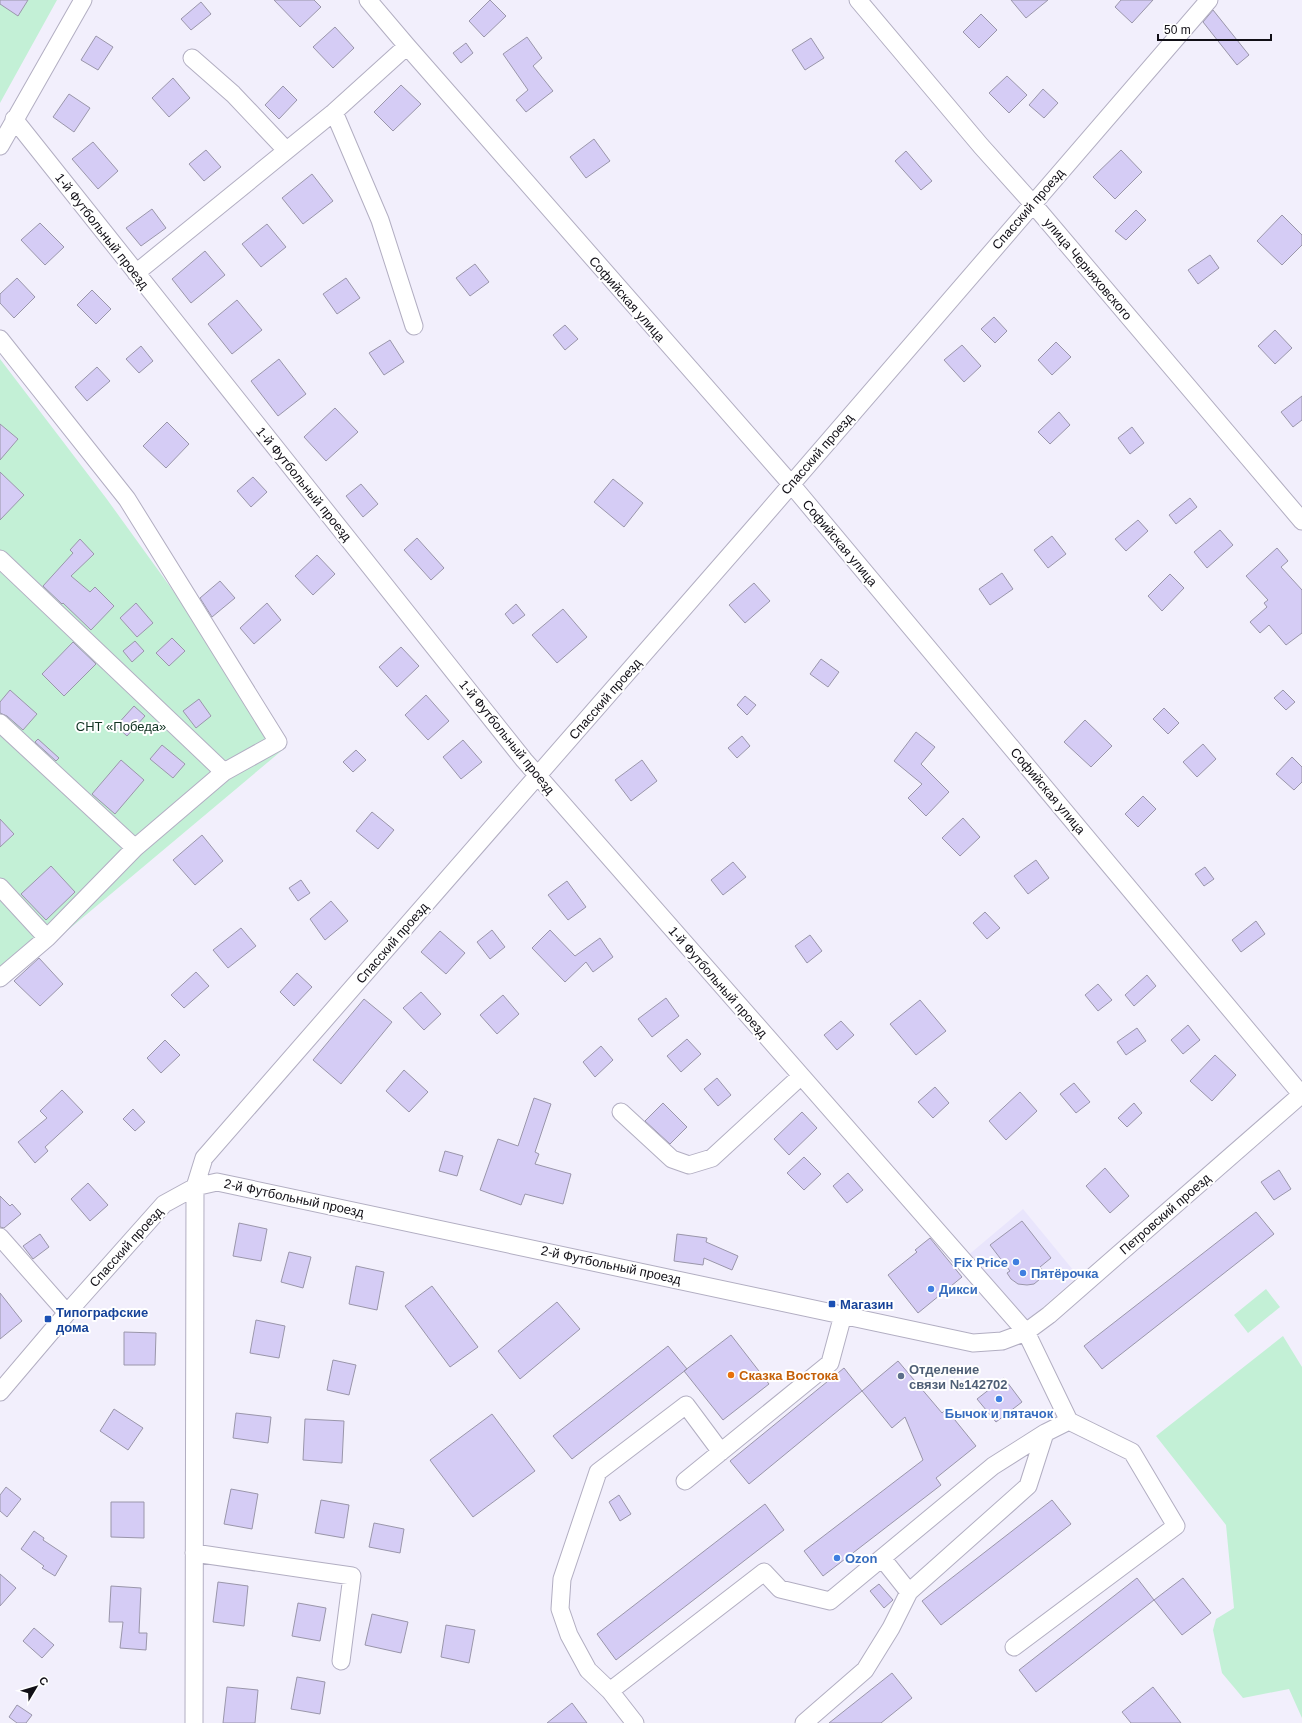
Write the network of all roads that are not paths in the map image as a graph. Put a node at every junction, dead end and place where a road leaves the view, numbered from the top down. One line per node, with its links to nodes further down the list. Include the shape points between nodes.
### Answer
1 (84, 0): 8 (street)
2 (368, 0): 5 (street, Софийская улица)
3 (858, 0): 11 (street, улица Черняховского)
4 (1208, 0): 11 (street, Спасский проезд)
5 (407, 46): 7 (street); 15 (street, Софийская улица)
6 (192, 58): 10 (street, via 233,94)
7 (334, 112): 10 (street); 13 (street, via 380,220)
8 (14, 119): 9 (street); 12 (street, 1-й Футбольный проезд)
9 (0, 146)
10 (286, 150): 12 (street)
11 (1033, 204): 15 (street, Спасский проезд); 16 (street, улица Черняховского)
12 (136, 273): 20 (street, 1-й Футбольный проезд)
13 (414, 326)
14 (0, 339): 19 (street, via 126,499 278,742)
15 (791, 484): 20 (street, Спасский проезд); 26 (street, Софийская улица)
16 (1302, 520)
17 (0, 559): 19 (street)
18 (0, 724): 21 (street)
19 (224, 772): 21 (street)
20 (538, 776): 25 (street, 1-й Футбольный проезд); 28 (street, Спасский проезд, via 204,1158)
21 (135, 848): 23 (street)
22 (0, 887): 23 (street)
23 (47, 938): 24 (street)
24 (0, 978)
25 (801, 1076): 27 (street, via 712,1158 689,1165 672,1159); 32 (street, 1-й Футбольный проезд)
26 (1302, 1094): 32 (street, Петровский проезд, via 1049,1315)
27 (620, 1112)
28 (195, 1187): 30 (street, Спасский проезд, via 164,1204); 31 (street, 2-й Футбольный проезд, via 217,1182); 38 (street)
29 (0, 1237): 30 (street)
30 (67, 1313): 33 (street, Спасский проезд)
31 (843, 1315): 32 (street, 2-й Футбольный проезд, via 973,1343 1002,1341); 36 (street, via 830,1363)
32 (1026, 1332): 34 (street, 1-й Футбольный проезд)
33 (0, 1392)
34 (1069, 1421): 35 (street); 41 (street, via 1132,1452 1176,1526)
35 (1045, 1434): 39 (street, via 993,1466); 40 (street, via 1028,1486)
36 (721, 1452): 37 (street); 43 (street, via 686,1405 598,1472 562,1579 560,1609 569,1635 588,1670)
37 (685, 1481)
38 (194, 1553): 42 (street, via 352,1576); 44 (street)
39 (882, 1558): 40 (street); 43 (street, via 830,1601 780,1589 764,1572)
40 (909, 1592): 46 (street, via 891,1628 865,1670)
41 (1014, 1647)
42 (341, 1661)
43 (610, 1691): 45 (street)
44 (194, 1723)
45 (635, 1723)
46 (804, 1723)

